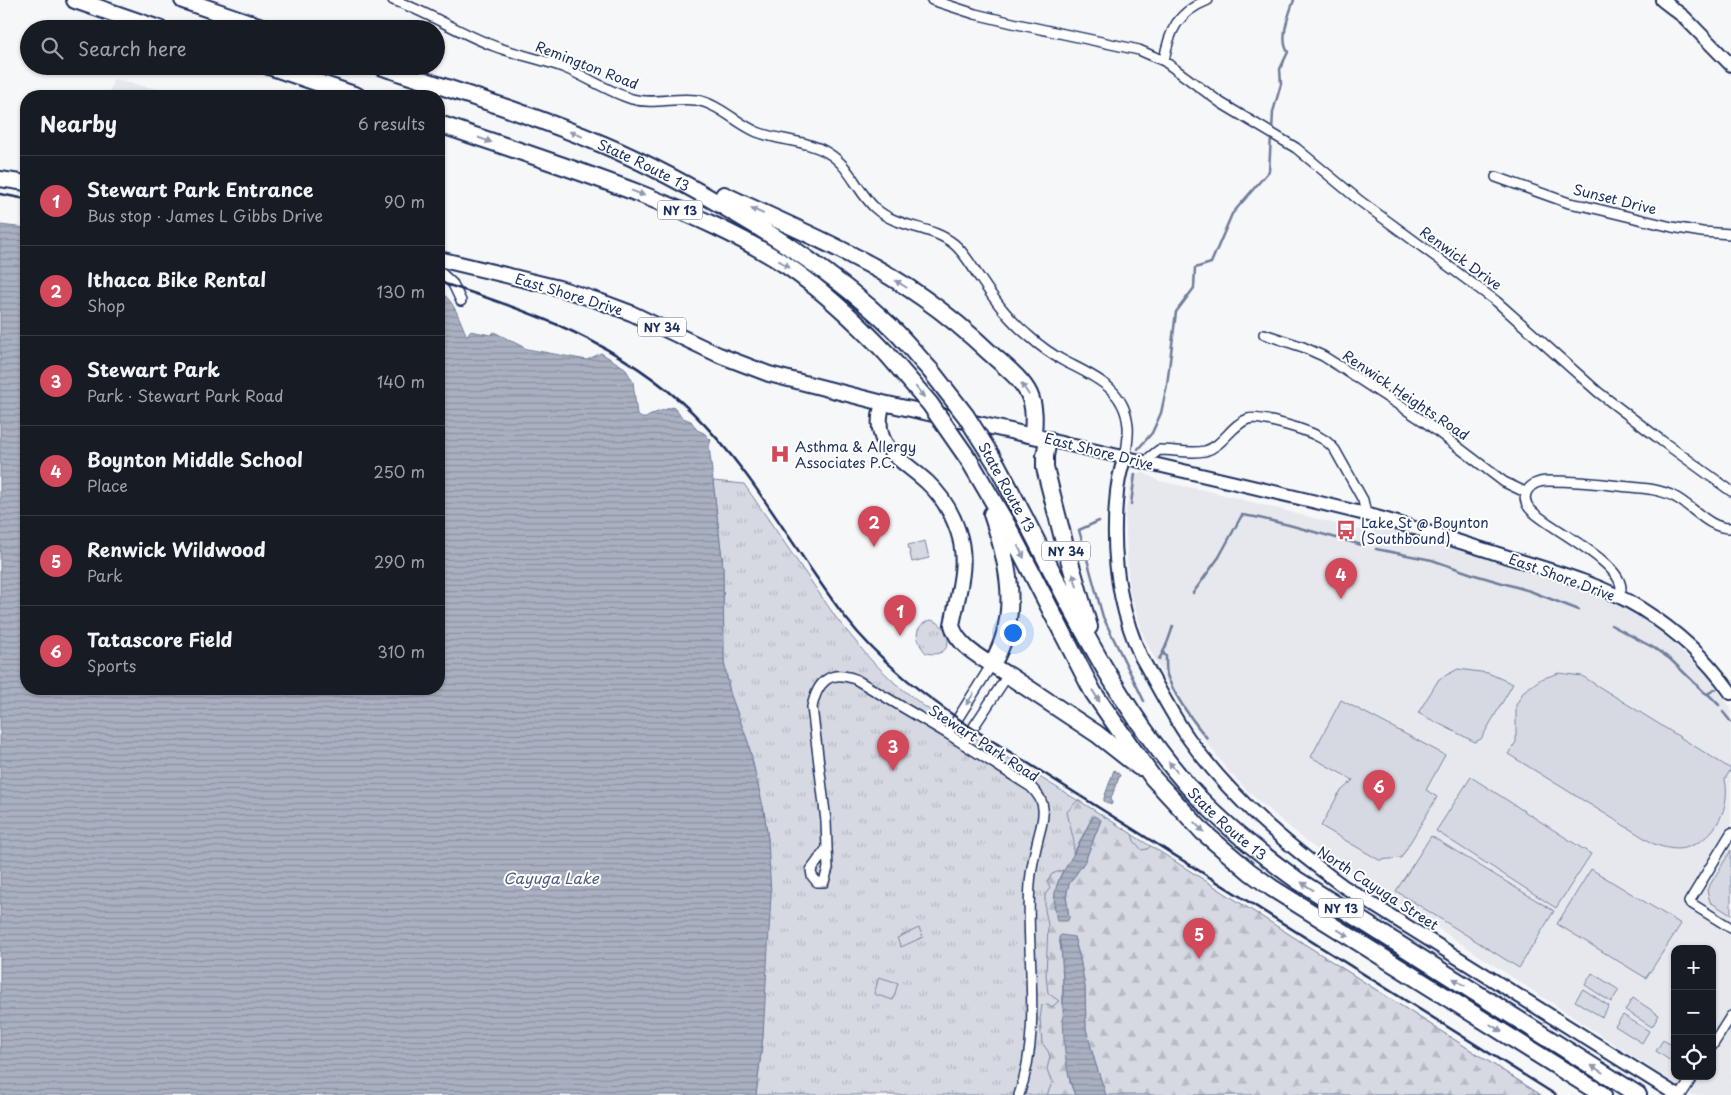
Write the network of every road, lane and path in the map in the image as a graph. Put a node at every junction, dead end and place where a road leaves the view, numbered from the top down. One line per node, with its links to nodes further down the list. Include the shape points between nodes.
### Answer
1 (74, 0): 7 (highway)
2 (183, 0): 8 (highway)
3 (393, 0): 9 (street, Remington Road)
4 (932, 0): 11 (street, Renwick Drive, via 976,14 1139,50)
5 (1208, 0): 11 (street, via 1191,8 1179,19)
6 (1662, 0): 12 (street, via 1684,17)
7 (133, 20)
8 (241, 20)
9 (439, 20)
10 (445, 23): 28 (street, Remington Road, via 495,47 566,68 628,98 706,102 767,136 815,146 826,152 842,164 867,199 885,216 943,236 958,248 1006,314 1041,347 1104,382 1116,393 1128,425)
11 (1164, 61): 31 (street, Renwick Drive, via 1221,103 1296,148 1360,201 1496,301 1598,392)
12 (1731, 65)
13 (295, 75): 15 (highway)
14 (407, 75): 17 (highway, State Route 13 / NY 13, one-way to 14, via 522,113)
15 (339, 90)
16 (445, 126): 30 (highway, State Route 13 / NY 13, one-way to 30, bridge, via 613,183 678,209 744,240 786,266 861,327 888,355 954,435)
17 (653, 167): 27 (highway, one-way to 17, via 1023,385 974,338 921,296 852,255 694,181); 36 (highway, State Route 13 / NY 13, bridge, via 805,256 891,327 931,371 966,416 997,465)
18 (1496, 177): 21 (street, Sunset Drive, via 1584,206 1672,227)
19 (0, 179): 20 (main road)
20 (20, 182)
21 (1731, 234)
22 (445, 260): 26 (main road, East Shore Drive / NY 34, via 599,301 748,367)
23 (445, 277): 24 (street, via 453,284)
24 (461, 301)
25 (1264, 334): 32 (street, Renwick Heights Road, via 1303,347 1342,368 1425,422 1504,482)
26 (882, 403): 27 (main road, East Shore Drive / NY 34); 37 (main road, via 879,426 883,441 935,491 958,532 963,568 952,625 957,639)
27 (1040, 438): 28 (street, East Shore Drive); 36 (highway, NY 34, one-way to 27, via 1045,468)
28 (1125, 458): 29 (street, East Shore Drive); 52 (street, North Cayuga Street, via 1117,490 1115,549 1125,611 1141,657 1189,739 1218,774 1272,830 1344,886)
29 (1149, 463): 33 (street, East Shore Drive); 33 (street, via 1159,450 1203,451 1213,448 1247,419 1265,419 1315,435 1329,443 1363,500)
30 (980, 479): 37 (highway, via 1004,550 1011,588 1006,634); 42 (highway, State Route 13 / NY 13, one-way to 42, via 1007,524 1093,692)
31 (1731, 491)
32 (1525, 492): 34 (street, via 1541,481 1653,489 1680,500 1717,526); 35 (street, via 1525,500 1532,511 1588,549 1614,574 1620,584)
33 (1366, 514): 35 (street, East Shore Drive, via 1540,567)
34 (1731, 528)
35 (1619, 596): 39 (street, East Shore Drive, via 1680,638)
36 (1099, 660): 51 (highway, State Route 13 / NY 13, one-way to 36, via 1332,903 1251,846 1205,804 1172,766)
37 (992, 664): 38 (main road); 40 (street, one-way to 40)
38 (1008, 674): 41 (street); 42 (highway, via 1097,734)
39 (1731, 693)
40 (948, 734): 41 (street, Stewart Park Road); 44 (street, Stewart Park Road, via 855,679 840,675 828,679 814,694 812,707)
41 (962, 744): 49 (street, Stewart Park Road, via 1031,787 1040,797 1044,809 1030,883 1030,1045)
42 (1153, 778): 50 (highway, State Route 13 / NY 13, one-way to 50, via 1203,832 1272,888)
43 (1731, 834): 45 (street, via 1689,902)
44 (827, 848)
45 (1731, 928)
46 (1731, 1016): 47 (street)
47 (1716, 1040)
48 (1690, 1080): 53 (street)
49 (1019, 1095)
50 (1603, 1095)
51 (1638, 1095)
52 (1677, 1095)
53 (1681, 1095)

